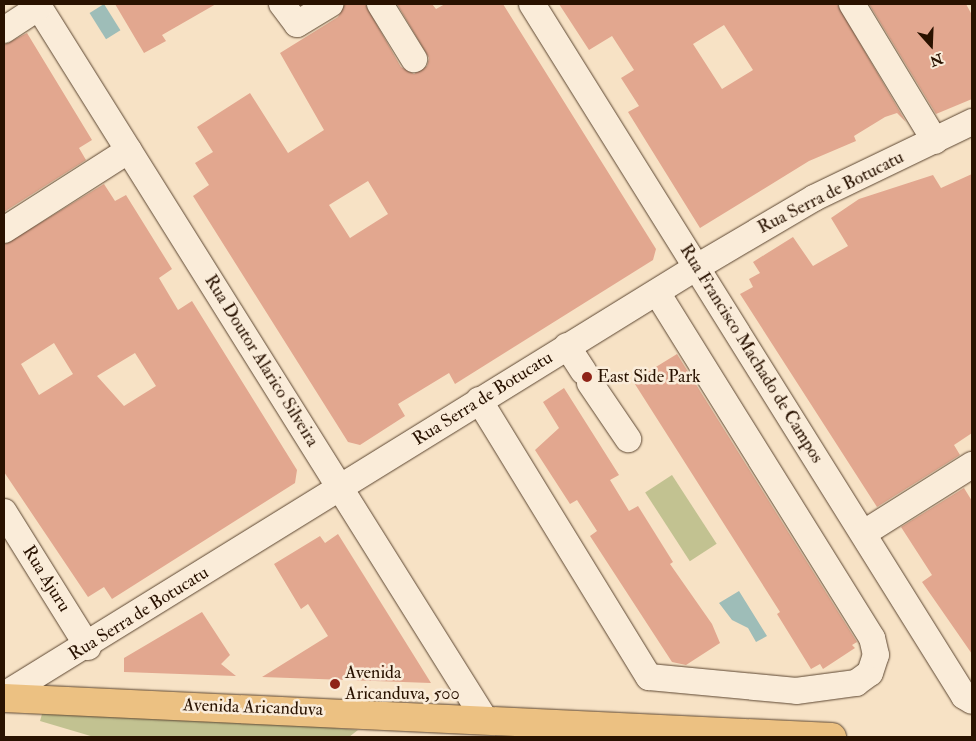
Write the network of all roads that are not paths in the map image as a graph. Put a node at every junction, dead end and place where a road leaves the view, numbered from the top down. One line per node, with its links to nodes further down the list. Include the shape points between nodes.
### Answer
1 (330, 4): 6 (street)
2 (380, 4): 8 (street)
3 (532, 4): 13 (street, Rua Francisco Machado de Campos)
4 (852, 4): 10 (street)
5 (38, 5): 7 (street); 11 (street, Rua Doutor Alarico Silveira)
6 (289, 14)
7 (4, 30)
8 (414, 59)
9 (972, 122): 10 (street, Rua Serra de Botucatu)
10 (935, 142): 13 (street, Rua Serra de Botucatu, via 814,198)
11 (129, 150): 12 (street); 19 (street, Rua Doutor Alarico Silveira)
12 (4, 230)
13 (697, 267): 14 (street, Rua Serra de Botucatu); 21 (street, Rua Francisco Machado de Campos)
14 (657, 292): 15 (street, Rua Serra de Botucatu); 16 (street, via 872,638 876,655 870,673 856,683 796,691 649,677)
15 (567, 346): 16 (street, Rua Serra de Botucatu); 17 (street)
16 (479, 400): 19 (street, Rua Serra de Botucatu)
17 (628, 439)
18 (972, 465): 21 (street)
19 (341, 489): 22 (street, Rua Serra de Botucatu); 25 (street, Rua Doutor Alarico Silveira)
20 (4, 512): 22 (street, Rua Ajuru)
21 (864, 533): 24 (street, Rua Francisco Machado de Campos, via 964,696)
22 (88, 646): 23 (street, Rua Serra de Botucatu)
23 (4, 697): 25 (main road, Avenida Aricanduva)
24 (972, 701)
25 (484, 718): 26 (main road, Avenida Aricanduva)
26 (832, 737)

